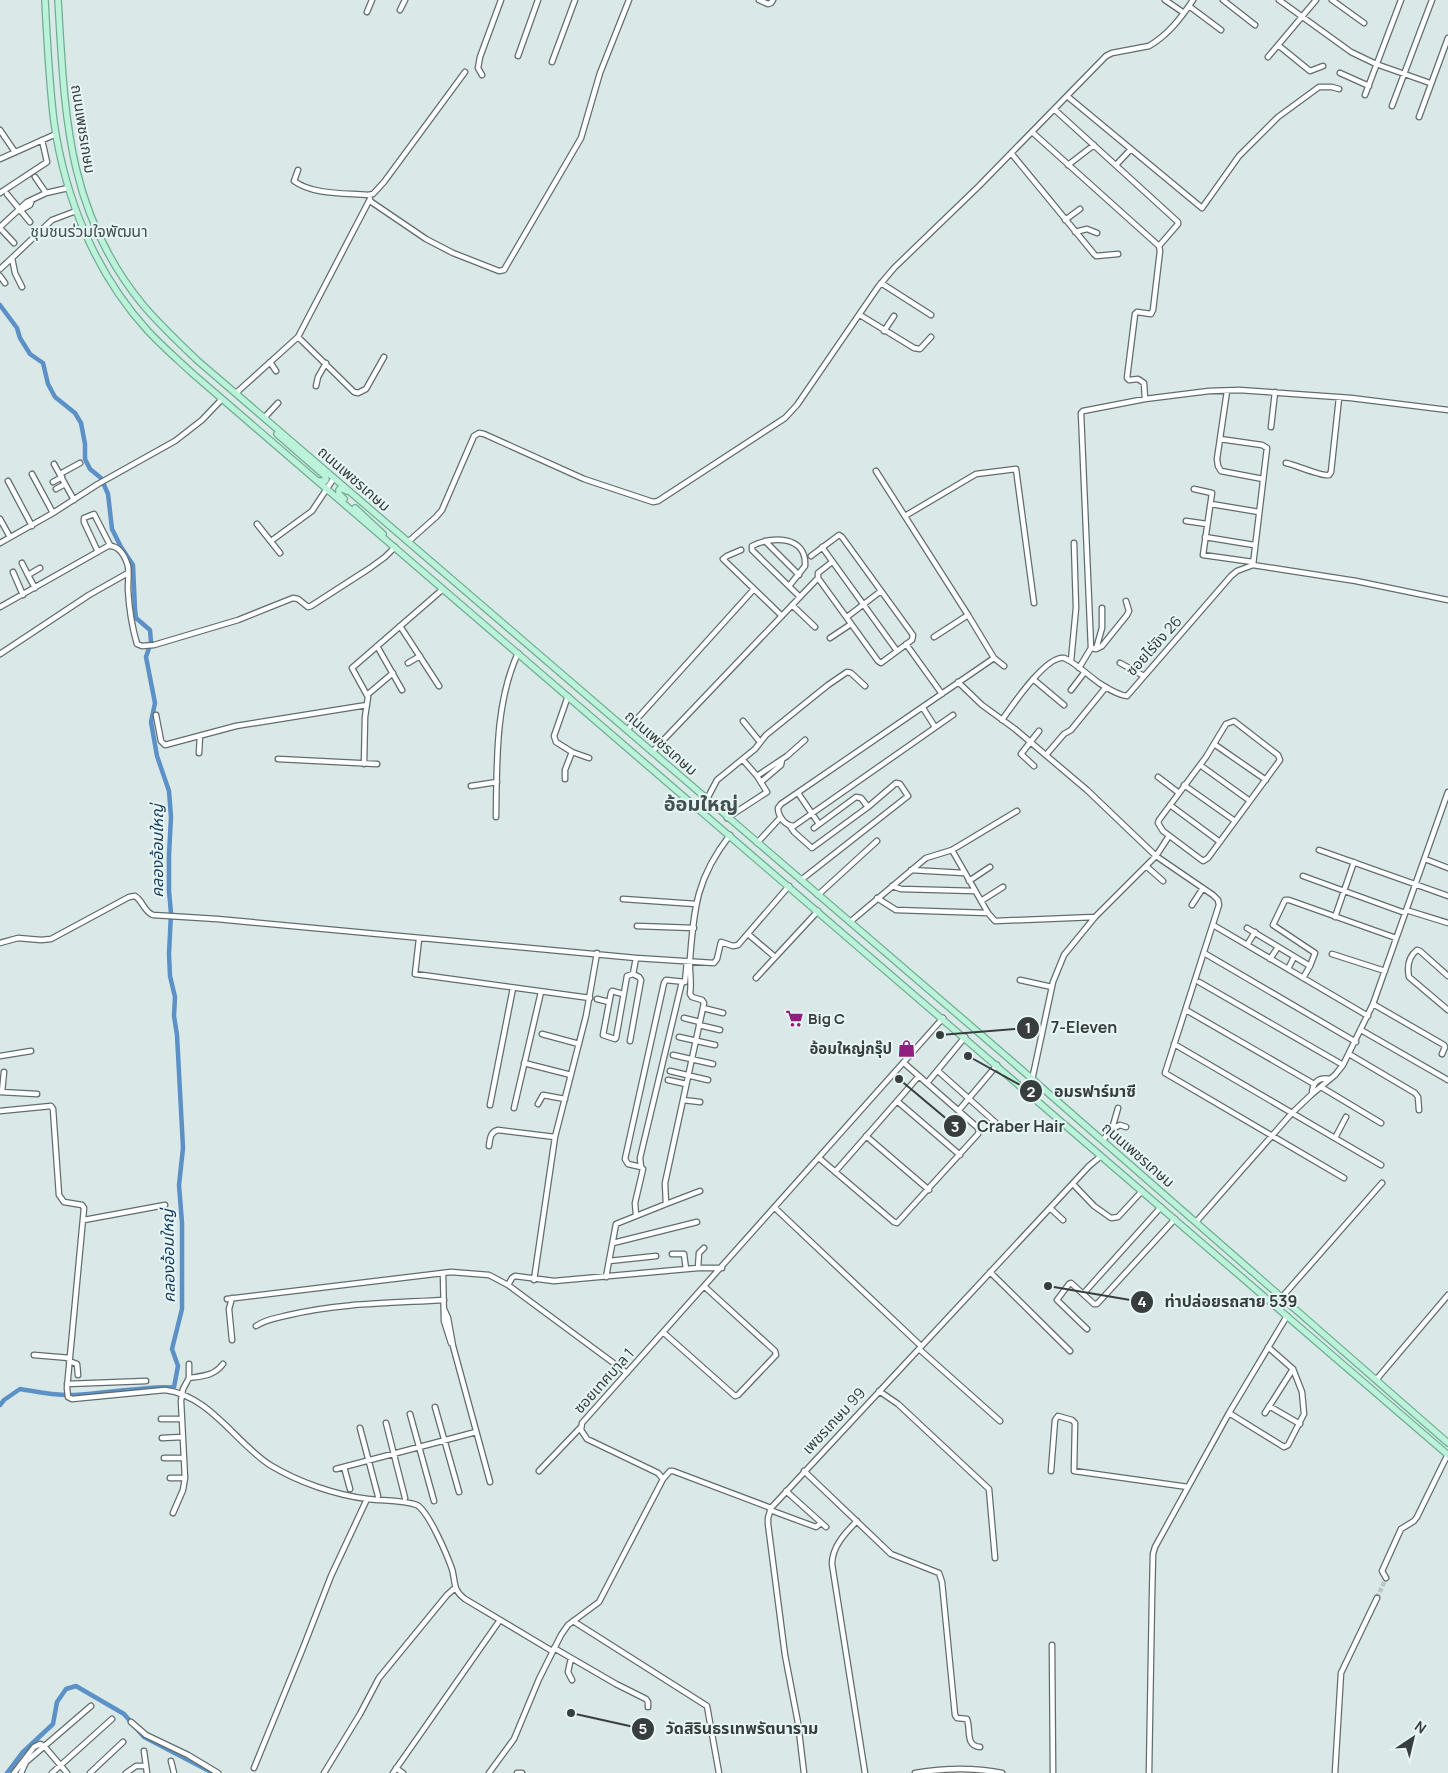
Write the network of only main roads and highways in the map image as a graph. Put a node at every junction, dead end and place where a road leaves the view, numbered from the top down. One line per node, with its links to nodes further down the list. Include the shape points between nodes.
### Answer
1 (45, 0): 4 (main road, ถนนเพชรเกษม, via 56,134 68,188 101,265 134,314 165,348)
2 (58, 0): 3 (main road, ถนนเพชรเกษม, via 69,136 78,179 95,228 147,310 175,340)
3 (270, 424): 4 (main road, via 326,479); 5 (main road, ถนนเพชรเกษม)
4 (317, 481): 6 (main road, ถนนเพชรเกษม)
5 (350, 492): 6 (main road, via 342,488 338,492 377,526); 7 (main road, ถนนเพชรเกษม)
6 (388, 542): 8 (main road, ถนนเพชรเกษม)
7 (1113, 1150): 8 (main road); 9 (main road, ถนนเพชรเกษม)
8 (1101, 1156): 10 (main road, ถนนเพชรเกษม)
9 (1120, 1156): 10 (main road, via 1112,1158); 11 (main road, ถนนเพชรเกษม)
10 (1112, 1165): 12 (main road, ถนนเพชรเกษม, via 1416,1426)
11 (1448, 1442)
12 (1447, 1457)

